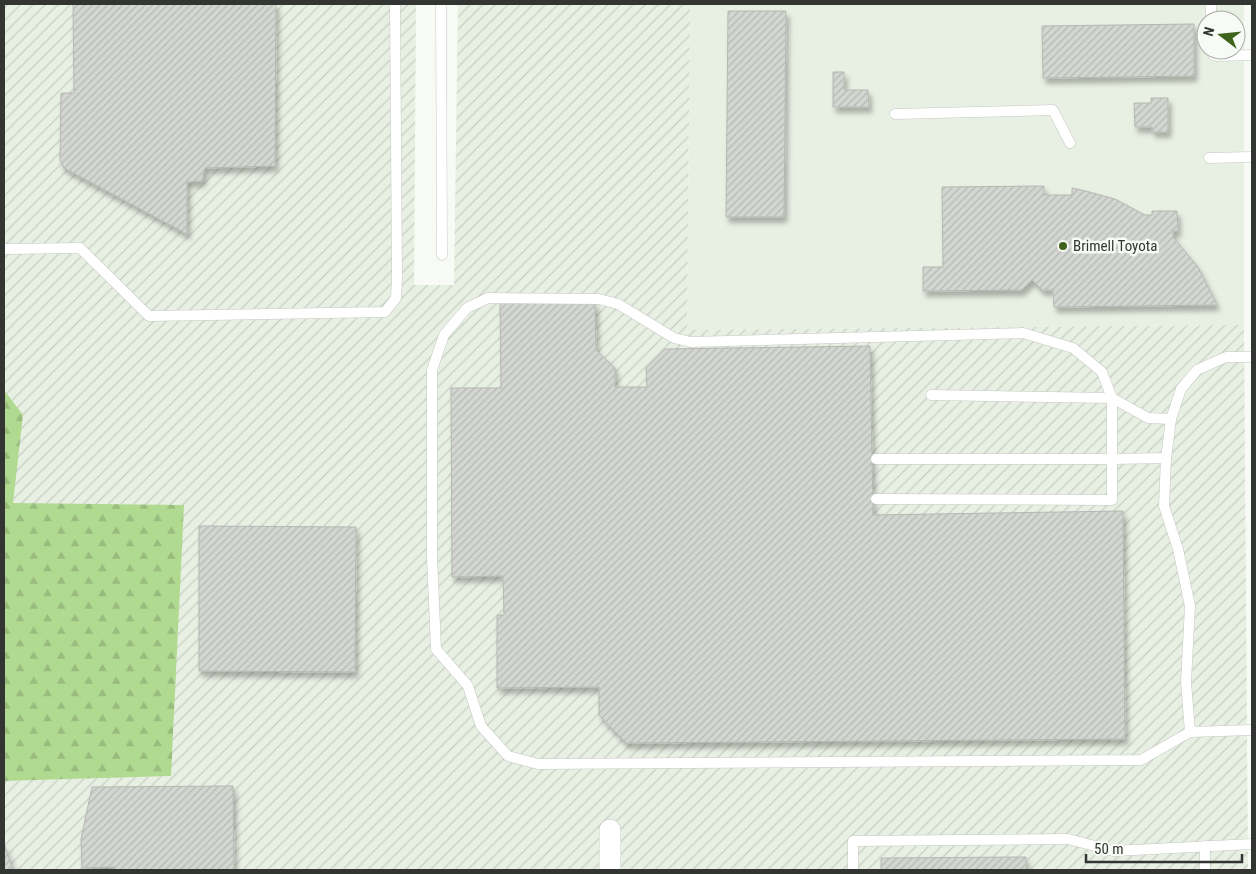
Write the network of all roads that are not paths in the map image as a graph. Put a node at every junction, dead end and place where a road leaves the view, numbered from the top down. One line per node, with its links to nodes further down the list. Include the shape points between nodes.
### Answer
1 (395, 4): 7 (lane, via 397,277 396,298 385,312 149,316 80,248)
2 (441, 4): 8 (lane)
3 (894, 114): 4 (lane, via 1053,110)
4 (1070, 143)
5 (1252, 157): 6 (lane)
6 (1209, 158)
7 (4, 249)
8 (442, 255)
9 (1252, 357): 12 (lane, via 1226,357 1196,370 1181,389)
10 (931, 395): 11 (lane)
11 (1112, 398): 12 (lane, via 1148,418); 14 (lane); 18 (lane, via 1102,372 1073,348 1023,333 690,342 674,338 618,304 599,299 488,298 467,308 444,335 432,370 432,557 436,649 468,686 481,726 508,756 538,764 1141,760)
12 (1171, 419): 13 (lane)
13 (1166, 458): 14 (lane); 18 (lane, via 1164,506 1178,549 1190,606 1186,682)
14 (1112, 459): 15 (lane); 16 (lane, via 1112,500)
15 (876, 460)
16 (876, 499)
17 (1252, 730): 18 (lane)
18 (1190, 732)
19 (610, 830): 22 (street)
20 (1252, 844): 21 (lane)
21 (1205, 846): 23 (lane, via 1114,851 1068,839 853,841); 24 (lane)
22 (610, 870)
23 (853, 870)
24 (1205, 870)

